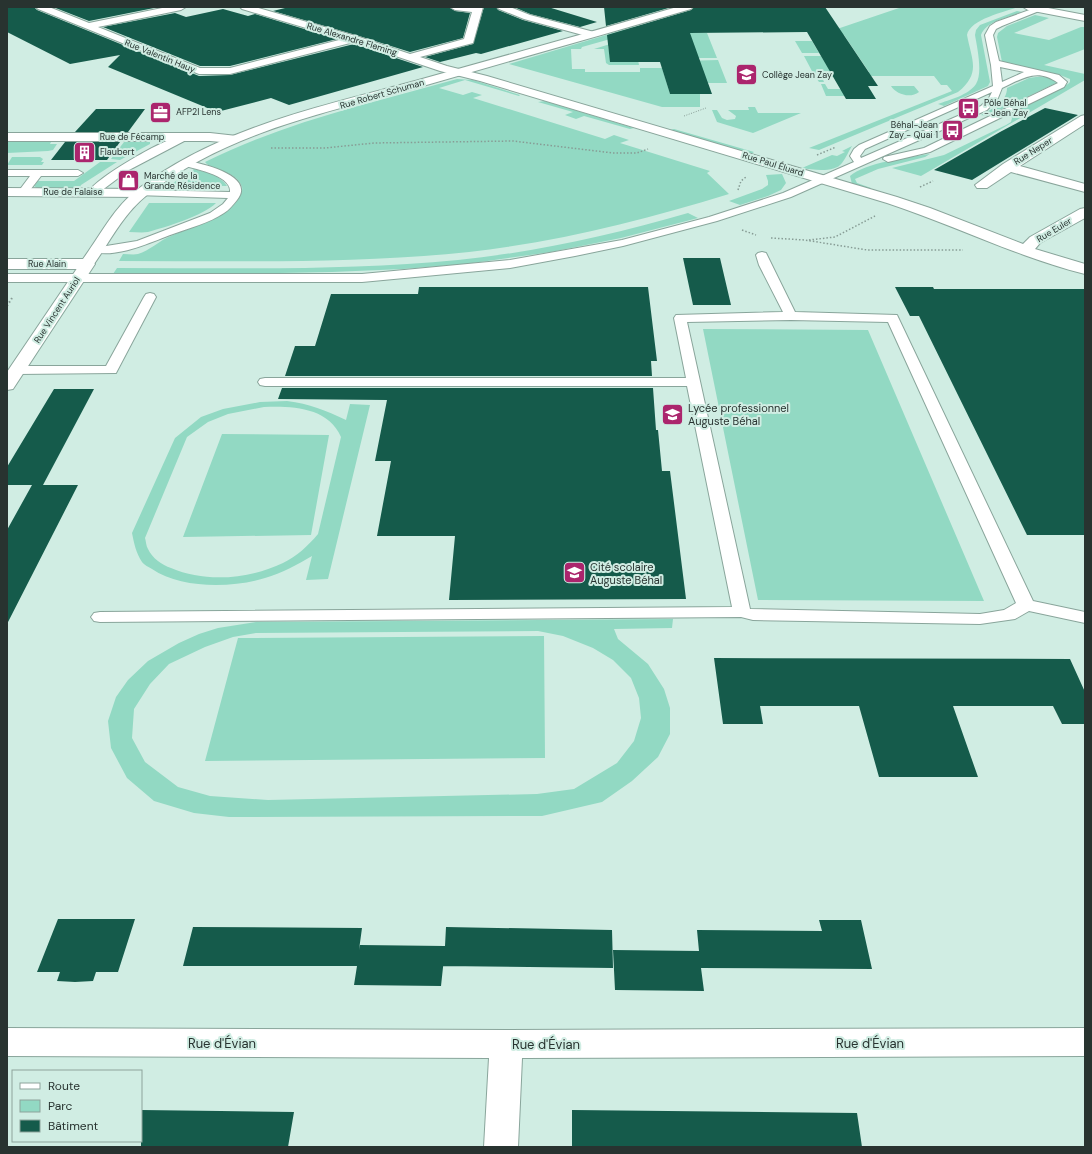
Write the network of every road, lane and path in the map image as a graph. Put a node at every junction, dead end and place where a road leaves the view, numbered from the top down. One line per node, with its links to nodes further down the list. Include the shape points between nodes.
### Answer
1 (41, 7): 12 (street, Rue Valentin Hauy)
2 (181, 7): 12 (street)
3 (245, 7): 14 (street, Rue Alexandre Fleming)
4 (455, 7): 9 (street)
5 (502, 7): 13 (street, via 527,17)
6 (688, 7): 13 (street, Rue Robert Schuman)
7 (1028, 7): 10 (street)
8 (1060, 7): 10 (street)
9 (478, 9): 15 (street, via 470,41)
10 (1044, 9): 11 (street); 16 (lane, via 993,28 988,35)
11 (1085, 18)
12 (87, 26): 14 (street, Rue Valentin Hauy, via 199,71 230,71)
13 (590, 34): 18 (street, Rue Robert Schuman)
14 (355, 39): 15 (street, Rue Alexandre Fleming)
15 (410, 57): 18 (street, Rue Alexandre Fleming)
16 (995, 63): 17 (lane); 19 (lane)
17 (1033, 71): 19 (lane); 28 (lane, via 1056,77 1063,82 1010,108 992,120 927,150)
18 (458, 72): 25 (street, Rue Robert Schuman, via 289,120); 29 (street, Rue Paul Éluard)
19 (998, 86): 28 (lane, via 997,93 984,108); 28 (lane, via 862,147 855,156)
20 (706, 108): 21 (path)
21 (681, 118)
22 (1085, 119): 30 (street, Rue Neper)
23 (7, 137): 24 (street, Rue de Fécamp)
24 (185, 137): 25 (street, Rue de Fécamp); 39 (lane, via 128,166 103,182)
25 (229, 141): 26 (path, via 255,148 325,148 374,142 513,141 628,154); 27 (street, Rue Robert Schuman)
26 (650, 148)
27 (184, 163): 40 (street, Rue Robert Schuman); 42 (lane, via 198,165 230,179 236,190)
28 (860, 164): 34 (lane)
29 (782, 167): 34 (street, Rue Paul Éluard); 41 (path, via 748,176 741,181)
30 (1008, 167): 35 (street, Rue Neper); 36 (street)
31 (7, 173): 32 (lane)
32 (38, 173): 33 (lane); 38 (lane)
33 (78, 173)
34 (824, 179): 43 (street, Rue Paul Éluard); 58 (lane, via 787,195 713,219 623,243 510,264 362,278)
35 (982, 185)
36 (1085, 188)
37 (7, 192): 38 (street, Rue de Falaise)
38 (23, 192): 39 (street, Rue de Falaise)
39 (93, 192): 40 (street, Rue de Falaise)
40 (140, 193): 42 (lane); 46 (street, Rue Robert Schuman)
41 (737, 194)
42 (235, 195): 51 (lane, via 228,206 212,215 136,245)
43 (892, 200): 49 (path, via 879,205 886,211 835,237); 50 (street, Rue Paul Éluard)
44 (1085, 212): 52 (street, Rue Euler, via 1035,240)
45 (741, 230): 47 (path)
46 (107, 235): 51 (street, Rue Vincent Auriol)
47 (762, 238)
48 (770, 238): 49 (path)
49 (805, 240): 50 (path, via 867,250 930,251 962,250 987,246)
50 (1000, 240): 52 (street, Rue Paul Éluard)
51 (98, 250): 55 (street, Rue Vincent Auriol)
52 (1024, 250): 56 (street, Rue Paul Éluard)
53 (762, 255): 60 (lane)
54 (7, 264): 55 (street, Rue Alain)
55 (87, 264): 58 (street, Rue Vincent Auriol)
56 (1085, 269)
57 (7, 278): 58 (lane)
58 (77, 279): 61 (street, Rue Vincent Auriol)
59 (150, 297): 61 (lane, via 111,370)
60 (791, 316): 63 (lane, via 680,318); 65 (lane, via 893,318)
61 (17, 370): 64 (street, Rue Vincent Auriol)
62 (265, 382): 63 (lane)
63 (693, 382): 66 (lane)
64 (7, 385)
65 (1026, 605): 66 (lane, via 1010,615 980,619 753,615); 68 (lane)
66 (742, 612): 67 (lane)
67 (100, 617)
68 (1085, 618)
69 (7, 1042): 71 (street, Rue d'Évian)
70 (1085, 1042): 71 (street, Rue d'Évian)
71 (506, 1044): 72 (street)
72 (501, 1147)

